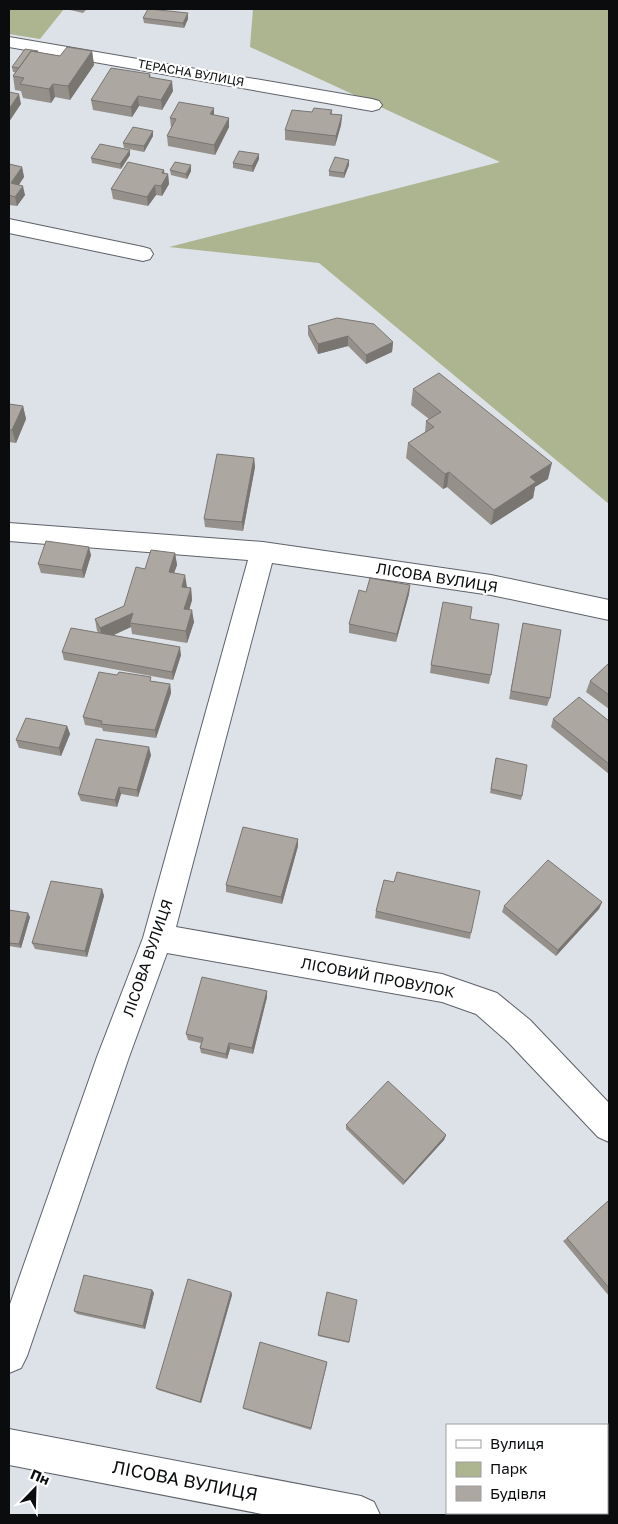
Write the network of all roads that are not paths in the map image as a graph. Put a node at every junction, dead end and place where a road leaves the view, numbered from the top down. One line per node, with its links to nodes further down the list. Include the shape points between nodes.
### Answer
1 (9, 42): 2 (street, ТЕРАСНА ВУЛИЦЯ)
2 (372, 105)
3 (9, 226): 4 (street)
4 (143, 254)
5 (9, 532): 6 (street, ЛІСОВА ВУЛИЦЯ)
6 (263, 552): 7 (street, ЛІСОВА ВУЛИЦЯ, via 491,585); 8 (street, ЛІСОВА ВУЛИЦЯ)
7 (609, 610)
8 (158, 938): 9 (street, ЛІСОВИЙ ПРОВУЛОК, via 442,988 486,1003 519,1031); 10 (street, ЛІСОВА ВУЛИЦЯ)
9 (609, 1126)
10 (9, 1356)
11 (9, 1447): 12 (street, ЛІСОВА ВУЛИЦЯ)
12 (361, 1515)

